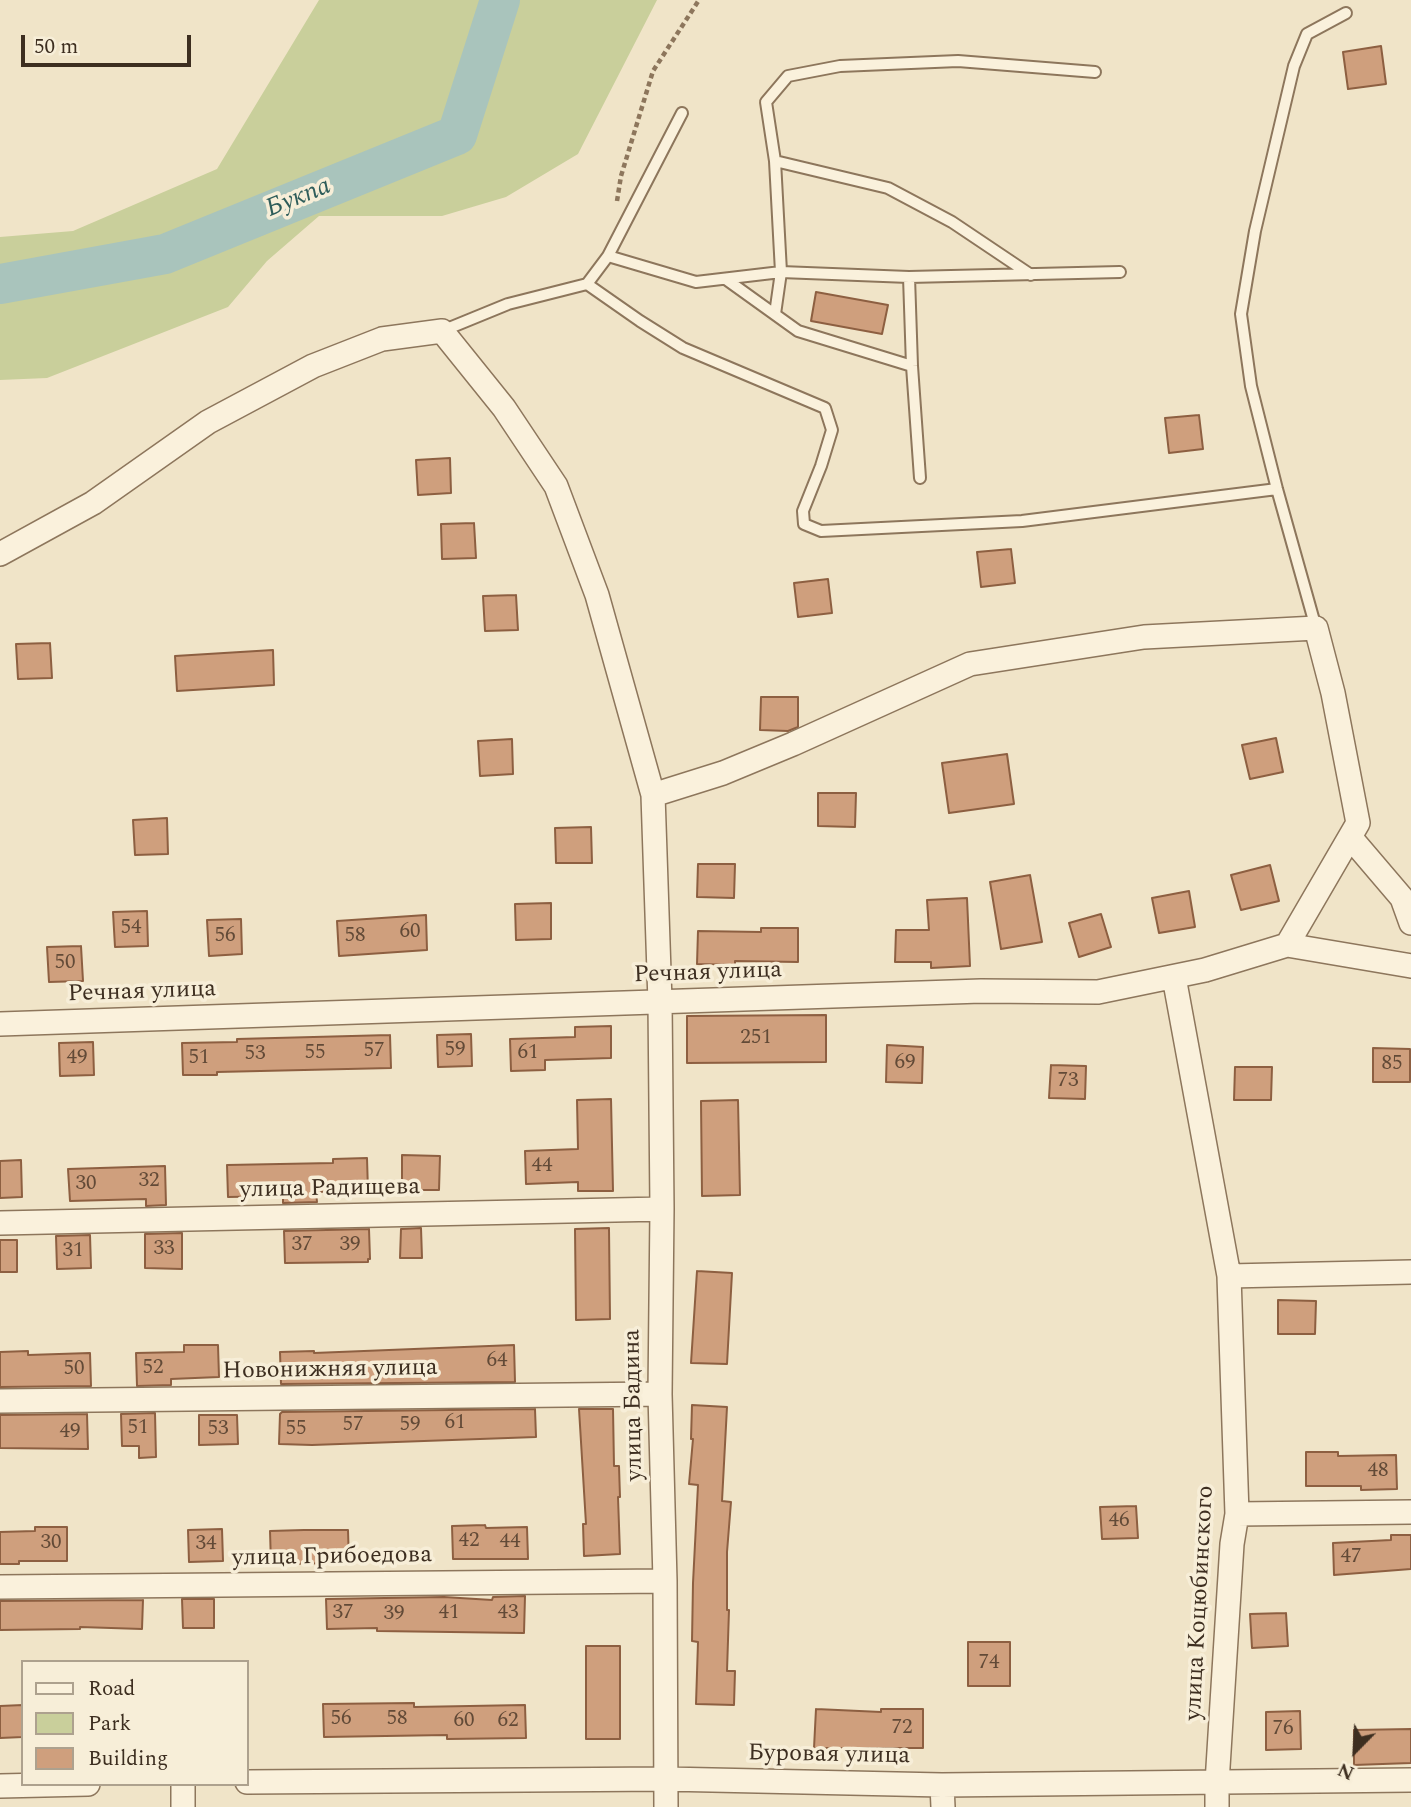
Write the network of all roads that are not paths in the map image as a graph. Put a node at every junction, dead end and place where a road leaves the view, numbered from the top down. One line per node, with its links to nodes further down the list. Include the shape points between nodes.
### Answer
1 (1346, 13): 16 (lane, via 1307,34 1294,66 1255,231 1241,314 1251,386)
2 (1095, 72): 4 (lane, via 958,61 840,66 788,76 766,102)
3 (682, 113): 5 (lane)
4 (775, 160): 6 (lane); 8 (lane, via 888,188 952,222)
5 (608, 256): 10 (lane, via 696,282); 11 (lane)
6 (781, 272): 9 (lane); 10 (lane); 12 (lane)
7 (1120, 272): 8 (lane)
8 (1031, 275): 9 (lane)
9 (909, 277): 14 (lane)
10 (727, 280): 12 (lane)
11 (587, 284): 13 (lane, via 508,304); 16 (lane, via 683,348 825,408 832,430 803,511 804,524 821,531 1022,522)
12 (775, 314): 14 (lane, via 798,331)
13 (442, 331): 17 (street, via 382,338 313,366 208,422 93,503); 19 (street, улица Бадина, via 504,408 556,486 597,596)
14 (912, 366): 15 (lane)
15 (920, 478)
16 (1277, 489): 18 (lane)
17 (0, 554)
18 (1317, 628): 19 (street, via 1144,637 970,664 723,773); 20 (street, via 1358,823)
19 (653, 795): 25 (street, улица Бадина)
20 (1350, 837): 21 (street, via 1402,898); 22 (street)
21 (1411, 923)
22 (1287, 945): 23 (street, Речная улица); 24 (street, Речная улица)
23 (1411, 966)
24 (1174, 976): 25 (street, Речная улица, via 1098,992 981,991); 30 (street, улица Коцюбинского)
25 (660, 1002): 26 (street, Речная улица); 27 (street, улица Бадина)
26 (0, 1024)
27 (662, 1209): 28 (street, улица Радищева); 31 (street, улица Бадина)
28 (0, 1223)
29 (1411, 1272): 30 (street)
30 (1229, 1276): 34 (street, улица Коцюбинского)
31 (660, 1394): 32 (street, Новонижняя улица); 35 (street, улица Бадина)
32 (0, 1401)
33 (1411, 1512): 34 (street)
34 (1237, 1514): 40 (street, улица Коцюбинского)
35 (665, 1581): 36 (street, улица Грибоедова); 37 (street, улица Бадина)
36 (0, 1587)
37 (666, 1779): 39 (street, Буровая улица); 44 (street, Буровая улица); 46 (street, улица Бадина)
38 (1411, 1780): 40 (street, Буровая улица)
39 (248, 1782)
40 (1217, 1783): 44 (street, Буровая улица); 47 (street, улица Коцюбинского)
41 (0, 1786): 42 (street)
42 (21, 1786)
43 (183, 1786): 45 (street)
44 (942, 1796)
45 (183, 1807)
46 (666, 1807)
47 (1217, 1807)

